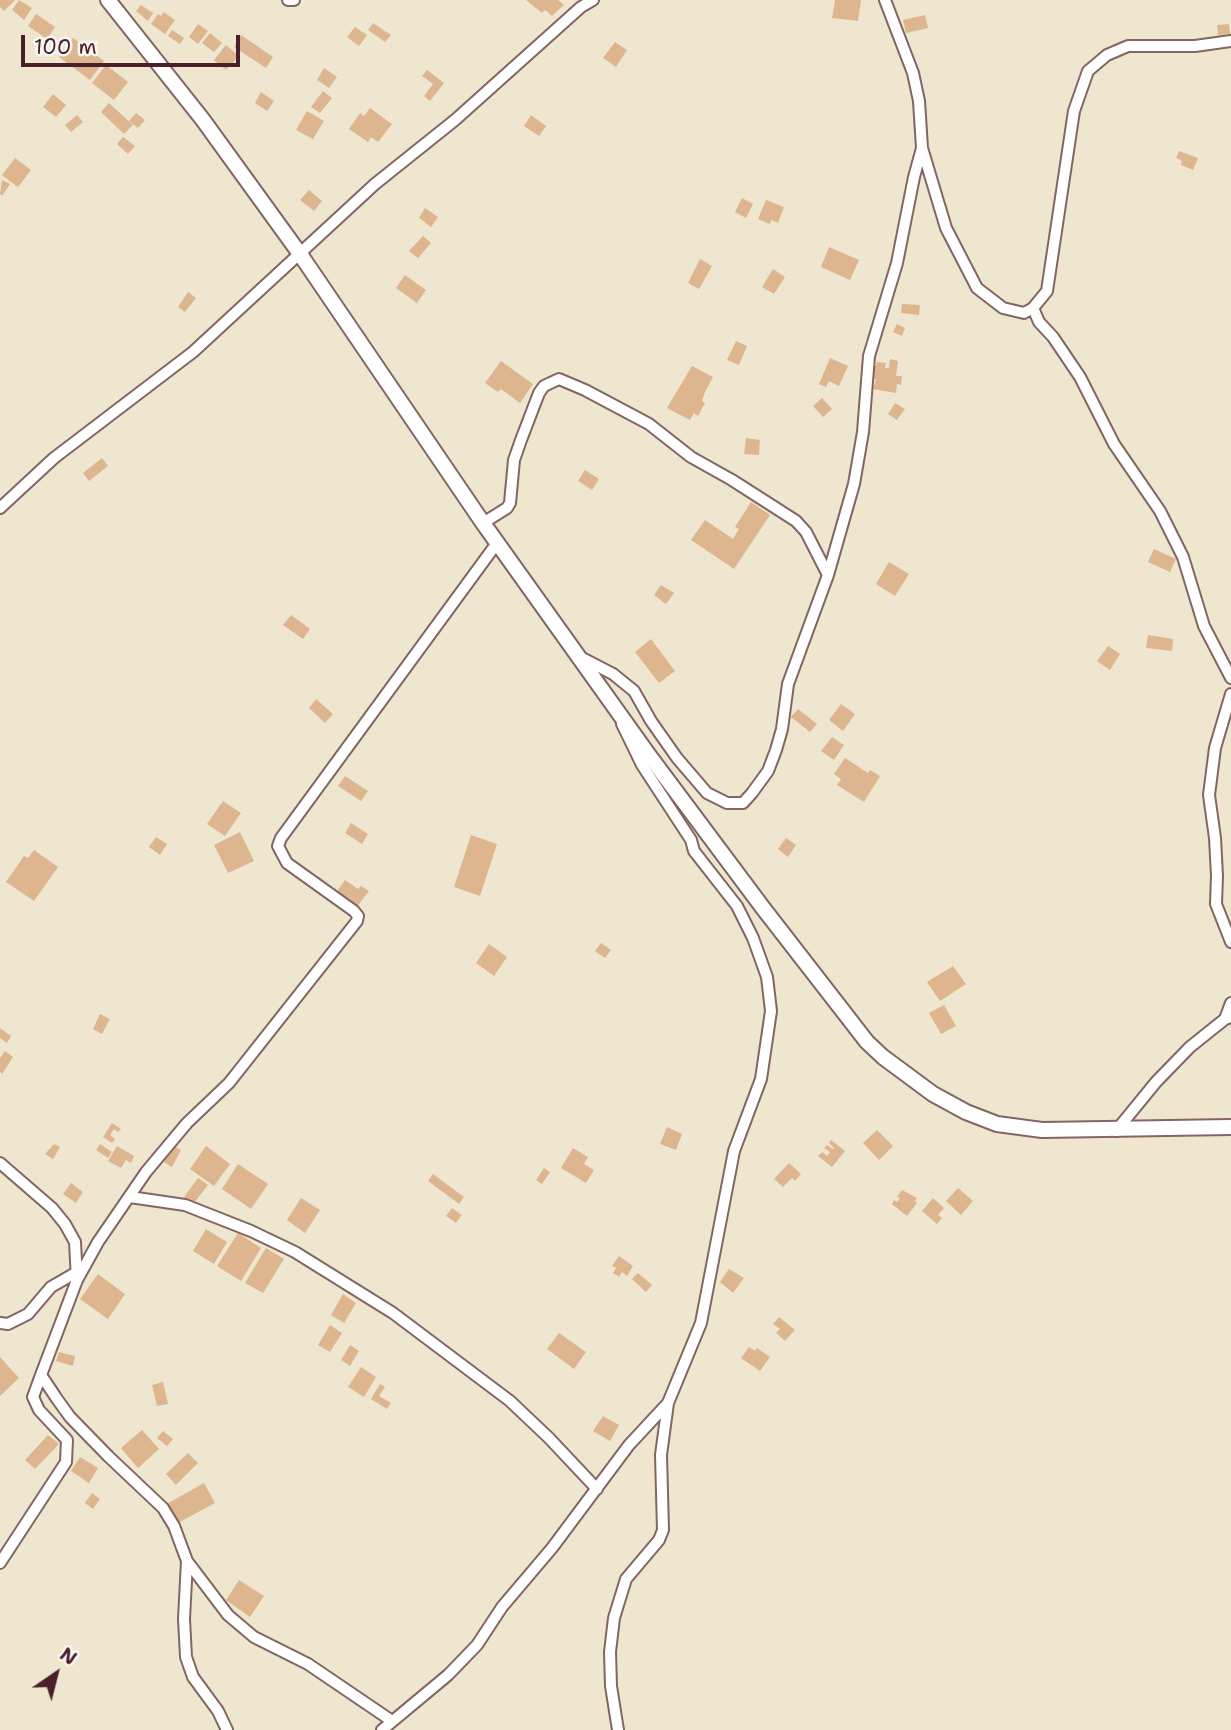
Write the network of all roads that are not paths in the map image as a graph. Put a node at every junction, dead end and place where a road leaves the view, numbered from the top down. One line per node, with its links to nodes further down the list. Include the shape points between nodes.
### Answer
1 (108, 0): 8 (street)
2 (288, 0): 3 (street)
3 (294, 0)
4 (593, 0): 8 (street, via 375,184)
5 (885, 0): 7 (street, via 913,72)
6 (1231, 41): 9 (street, via 1128,46 1088,71 1074,111 1047,291)
7 (922, 148): 9 (street, via 946,228 977,288 1014,312); 13 (street, via 897,263 869,356 854,484)
8 (300, 254): 10 (street, via 193,352 62,451); 11 (street)
9 (1033, 309): 15 (street, via 1080,377 1114,444 1160,512 1183,557 1204,626)
10 (0, 508)
11 (483, 523): 12 (street); 13 (street, via 510,503 521,440 540,393 559,379 649,424 691,457 796,521 806,531)
12 (497, 543): 14 (street); 24 (street, via 278,846 287,863 354,911 357,921 229,1083 173,1138)
13 (828, 575): 14 (street, via 788,684 776,750 768,771 743,803 727,803 707,793 677,758 634,691)
14 (578, 656): 17 (street)
15 (1231, 678)
16 (1231, 695): 18 (street, via 1215,748 1209,795 1216,904)
17 (616, 709): 22 (street, via 763,908 883,1057 933,1094 997,1124); 28 (street, via 628,740 694,851 737,906 770,992 761,1079 734,1151 701,1323)
18 (1231, 942)
19 (1231, 1003): 20 (street)
20 (1228, 1018): 22 (street, via 1190,1047)
21 (1231, 1127): 22 (street)
22 (1116, 1131)
23 (0, 1163): 25 (street, via 65,1224 75,1242)
24 (130, 1198): 25 (street); 29 (street, via 185,1205 251,1231 295,1252 393,1313 510,1401)
25 (77, 1276): 26 (street, via 51,1287 28,1314); 27 (street)
26 (0, 1324)
27 (41, 1375): 30 (street, via 70,1417 163,1508); 31 (street, via 33,1397 67,1440 66,1462)
28 (668, 1403): 29 (street); 35 (street, via 661,1455 663,1530 626,1579 614,1618 611,1686)
29 (597, 1489): 32 (street, via 477,1645)
30 (187, 1561): 32 (street, via 241,1627 314,1668); 33 (street, via 186,1657)
31 (0, 1563)
32 (392, 1721): 34 (street)
33 (227, 1730)
34 (382, 1730)
35 (618, 1730)

